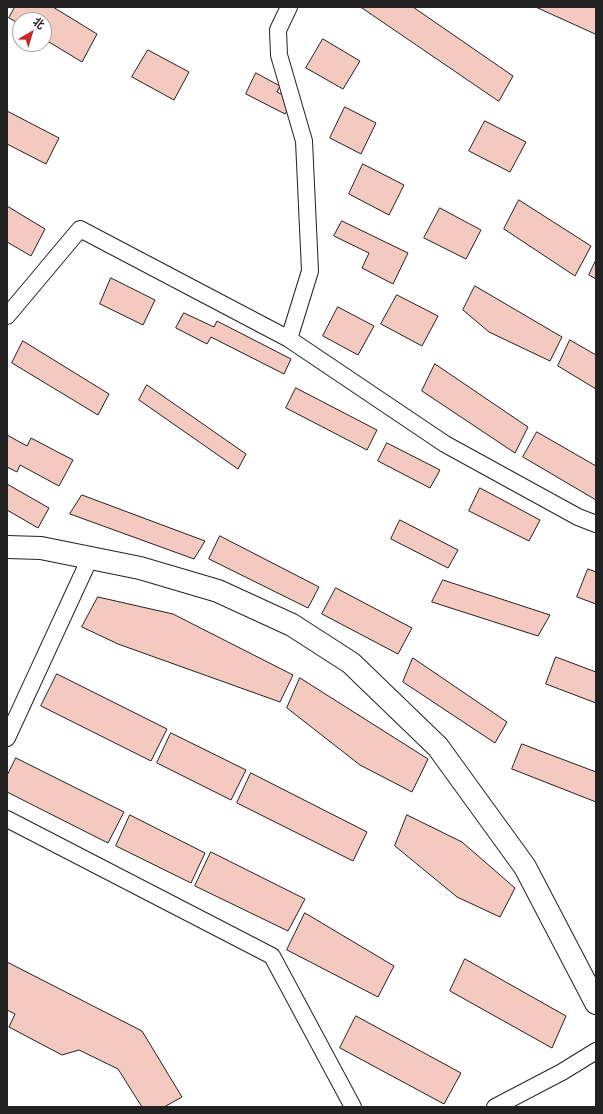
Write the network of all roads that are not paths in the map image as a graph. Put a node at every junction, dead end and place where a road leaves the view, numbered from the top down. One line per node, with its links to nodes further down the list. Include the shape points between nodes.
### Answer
1 (289, 7): 3 (street, via 278,30 279,55 304,142 310,272)
2 (7, 316): 3 (street, via 80,229)
3 (289, 339): 4 (street, via 445,444 578,517)
4 (596, 524)
5 (7, 547): 6 (street, via 41,548)
6 (90, 558): 7 (street); 9 (street, via 140,568 218,591 292,625 351,663 438,747 520,860)
7 (7, 738)
8 (7, 819): 11 (street, via 272,956)
9 (596, 1003)
10 (596, 1051): 12 (street)
11 (353, 1107)
12 (495, 1107)

